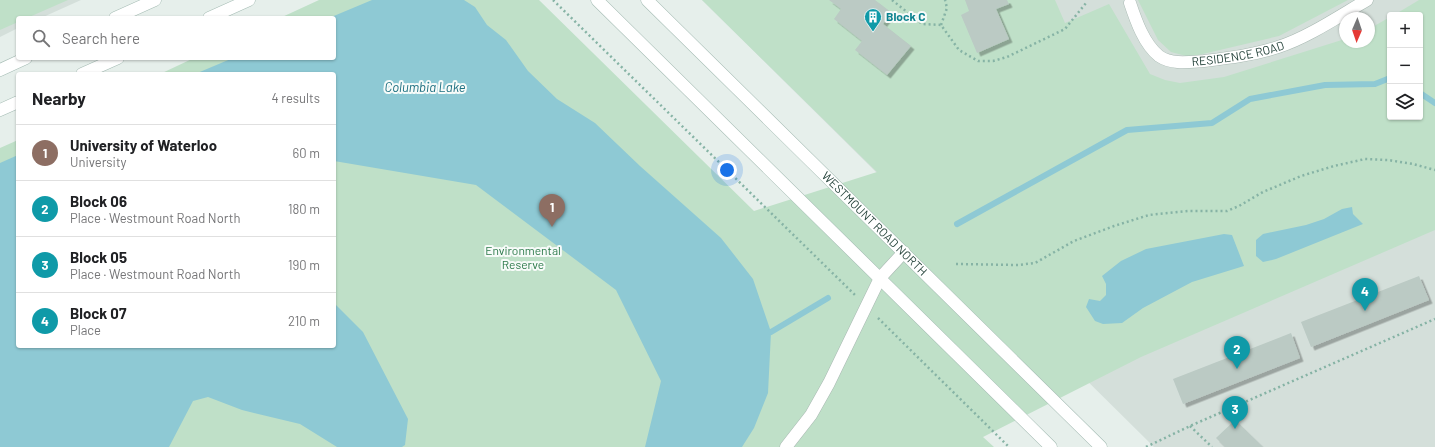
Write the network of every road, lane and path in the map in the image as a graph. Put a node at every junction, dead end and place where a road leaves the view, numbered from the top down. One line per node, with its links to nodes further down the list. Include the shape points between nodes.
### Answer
1 (155, 0): 11 (main road)
2 (249, 0): 12 (main road)
3 (553, 0): 24 (path)
4 (597, 0): 23 (main road)
5 (647, 0): 21 (main road, WESTMOUNT ROAD NORTH)
6 (892, 0): 13 (path, via 922,24)
7 (945, 0): 13 (path, via 947,8)
8 (1367, 0): 10 (main road, RESIDENCE ROAD, via 1279,47 1234,58 1179,63 1160,56 1148,43)
9 (1086, 3): 13 (path, via 1065,29 1007,57 993,61 978,61 959,50)
10 (1130, 3)
11 (119, 16)
12 (213, 16)
13 (941, 26)
14 (22, 60): 16 (main road)
15 (114, 60): 17 (main road)
16 (0, 70)
17 (86, 72)
18 (16, 103): 19 (main road)
19 (0, 110)
20 (1435, 170): 22 (path, via 1388,160 1365,159 1301,176 1227,211 1188,211 1150,215 1114,226 1074,240 1035,263)
21 (904, 252): 23 (main road); 30 (main road, WESTMOUNT ROAD NORTH)
22 (956, 264)
23 (880, 278): 24 (main road); 29 (main road)
24 (866, 306): 27 (main road, via 811,416); 28 (path)
25 (1435, 319): 26 (path)
26 (1190, 426): 31 (path); 32 (path)
27 (786, 447)
28 (1009, 447)
29 (1051, 447)
30 (1101, 447)
31 (1146, 447)
32 (1212, 447)

